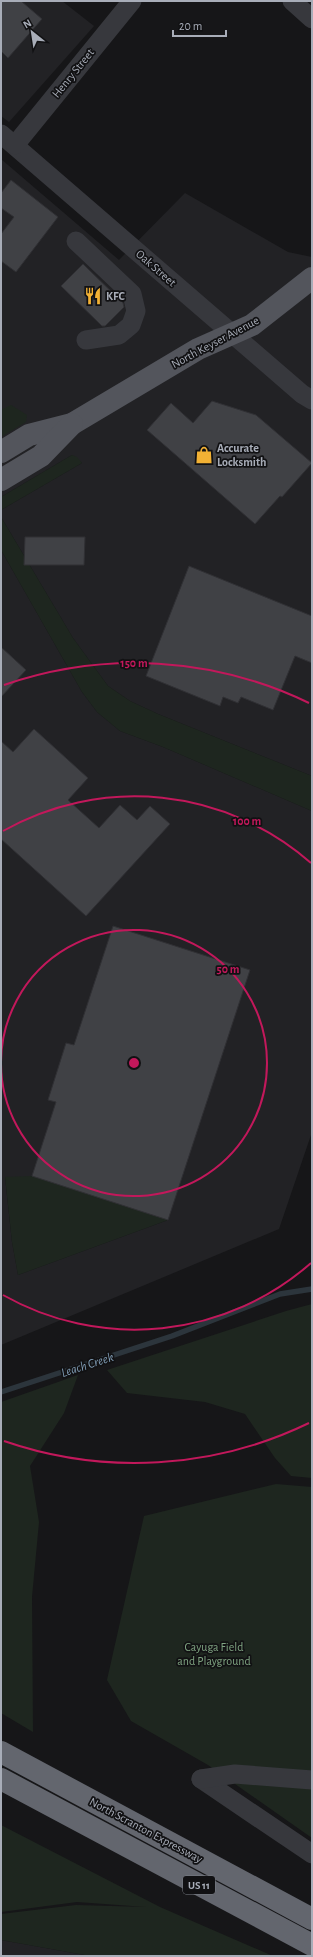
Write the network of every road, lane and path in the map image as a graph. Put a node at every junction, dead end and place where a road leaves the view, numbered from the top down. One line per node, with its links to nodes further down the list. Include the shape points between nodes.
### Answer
1 (132, 1): 4 (street, Henry Street)
2 (292, 1): 3 (street)
3 (312, 19)
4 (8, 140): 7 (street, Oak Street)
5 (76, 241): 8 (street, via 132,294 136,310 130,325 118,335)
6 (312, 278): 7 (main road, North Keyser Avenue, via 252,325)
7 (232, 334): 9 (street, Oak Street); 10 (main road, North Keyser Avenue, via 198,349)
8 (86, 340)
9 (312, 400)
10 (72, 424): 11 (main road, North Keyser Avenue, via 29,435); 12 (main road, North Keyser Avenue, via 41,456)
11 (1, 452)
12 (1, 480)
13 (1, 1752): 17 (highway, North Scranton Expressway / US 11)
14 (1, 1779): 18 (highway, North Scranton Expressway / US 11)
15 (312, 1780): 16 (street, via 235,1774 201,1779)
16 (312, 1854)
17 (312, 1919)
18 (312, 1946)

